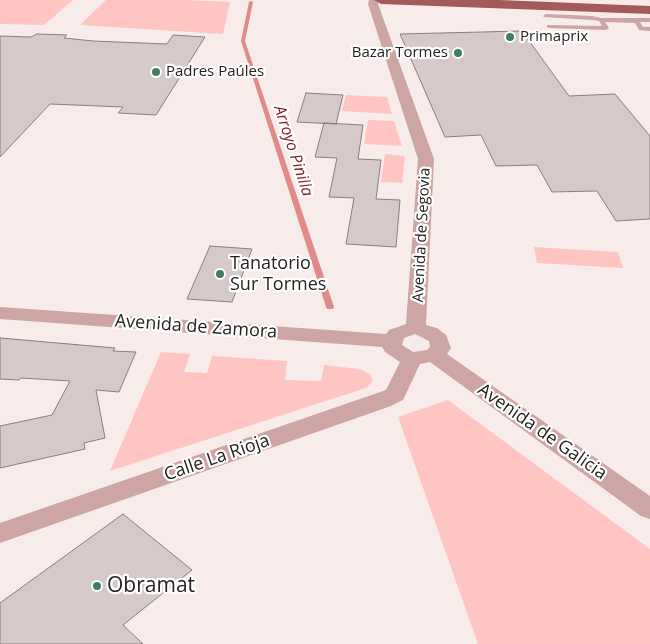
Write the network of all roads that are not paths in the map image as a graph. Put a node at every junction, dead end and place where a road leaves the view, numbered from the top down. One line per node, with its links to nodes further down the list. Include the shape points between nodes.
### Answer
1 (374, 0): 13 (street, Avenida de Segovia, via 426,159)
2 (381, 0): 5 (highway)
3 (548, 0): 4 (highway)
4 (650, 4)
5 (650, 10)
6 (546, 16): 7 (lane)
7 (601, 20): 9 (lane); 10 (lane, via 606,28)
8 (650, 20): 9 (lane)
9 (637, 21): 11 (lane, via 641,29)
10 (549, 26)
11 (650, 30)
12 (0, 313): 14 (street, Avenida de Zamora)
13 (416, 328): 14 (street, via 396,334); 15 (street, via 439,339 441,348)
14 (392, 341): 15 (street, Avenida de Galicia, via 396,352)
15 (423, 357): 16 (street, Avenida de Galicia); 17 (street, Calle La Rioja, via 395,396 383,401)
16 (650, 509)
17 (0, 532)

